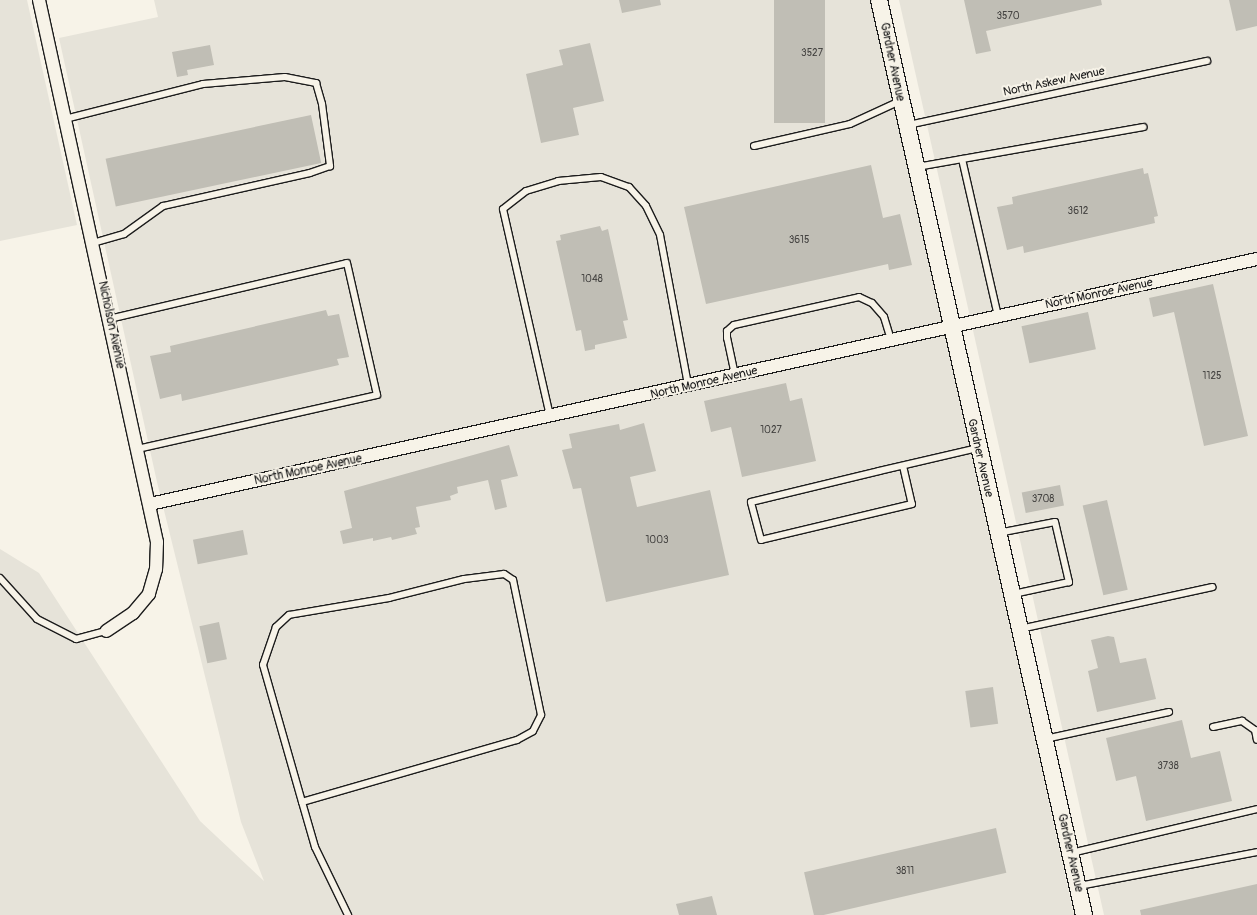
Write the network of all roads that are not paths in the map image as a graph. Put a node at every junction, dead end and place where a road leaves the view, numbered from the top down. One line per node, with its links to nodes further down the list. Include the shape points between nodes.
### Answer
1 (39, 0): 5 (street, Nicholson Avenue)
2 (879, 0): 4 (street, Gardner Avenue)
3 (1207, 61): 6 (lane, North Askew Avenue)
4 (901, 100): 6 (street, Gardner Avenue); 8 (lane, via 850,124)
5 (65, 120): 11 (street, Nicholson Avenue); 11 (lane, via 203,84 285,78 316,83 322,104 330,166 163,206 124,234)
6 (906, 125): 10 (street, Gardner Avenue)
7 (1144, 127): 9 (lane)
8 (754, 146)
9 (962, 159): 10 (lane); 13 (lane)
10 (916, 168): 15 (street, Gardner Avenue)
11 (93, 243): 14 (street, Nicholson Avenue)
12 (1257, 259): 13 (street, North Monroe Avenue)
13 (998, 316): 15 (street, North Monroe Avenue)
14 (109, 319): 21 (street, Nicholson Avenue); 21 (lane, via 347,263 377,395)
15 (951, 327): 16 (street, North Monroe Avenue); 20 (street, Gardner Avenue)
16 (891, 340): 17 (street, North Monroe Avenue); 17 (lane, via 884,317 872,303 859,297 734,325 727,331 727,338)
17 (735, 376): 18 (street, North Monroe Avenue)
18 (688, 386): 19 (street, North Monroe Avenue); 19 (lane, via 660,235 646,206 629,187 601,176 558,181 526,192 504,210)
19 (550, 417): 23 (street, North Monroe Avenue)
20 (978, 448): 22 (lane); 24 (street, Gardner Avenue)
21 (138, 449): 23 (street, Nicholson Avenue)
22 (903, 466): 22 (lane, via 751,502 761,540 912,504)
23 (150, 504): 29 (street, Nicholson Avenue, via 157,542 154,582 133,613)
24 (998, 534): 27 (street, Gardner Avenue); 27 (lane, via 1055,522 1069,582)
25 (0, 578): 29 (lane, via 37,620 76,639)
26 (1212, 587): 28 (lane)
27 (1011, 594): 28 (street, Gardner Avenue)
28 (1019, 630): 32 (street, Gardner Avenue)
29 (106, 631)
30 (1169, 712): 32 (lane)
31 (1212, 727): 33 (lane, via 1242,721 1255,730)
32 (1044, 740): 37 (street, Gardner Avenue)
33 (1257, 740)
34 (302, 802): 34 (lane, via 263,665 276,627 289,614 390,598 464,579 504,574 514,580 540,715 533,732 517,740); 39 (lane, via 315,846)
35 (1257, 809): 37 (lane)
36 (1257, 852): 38 (lane)
37 (1070, 854): 38 (street, Gardner Avenue)
38 (1077, 886): 40 (street, Gardner Avenue)
39 (348, 915)
40 (1084, 915)

